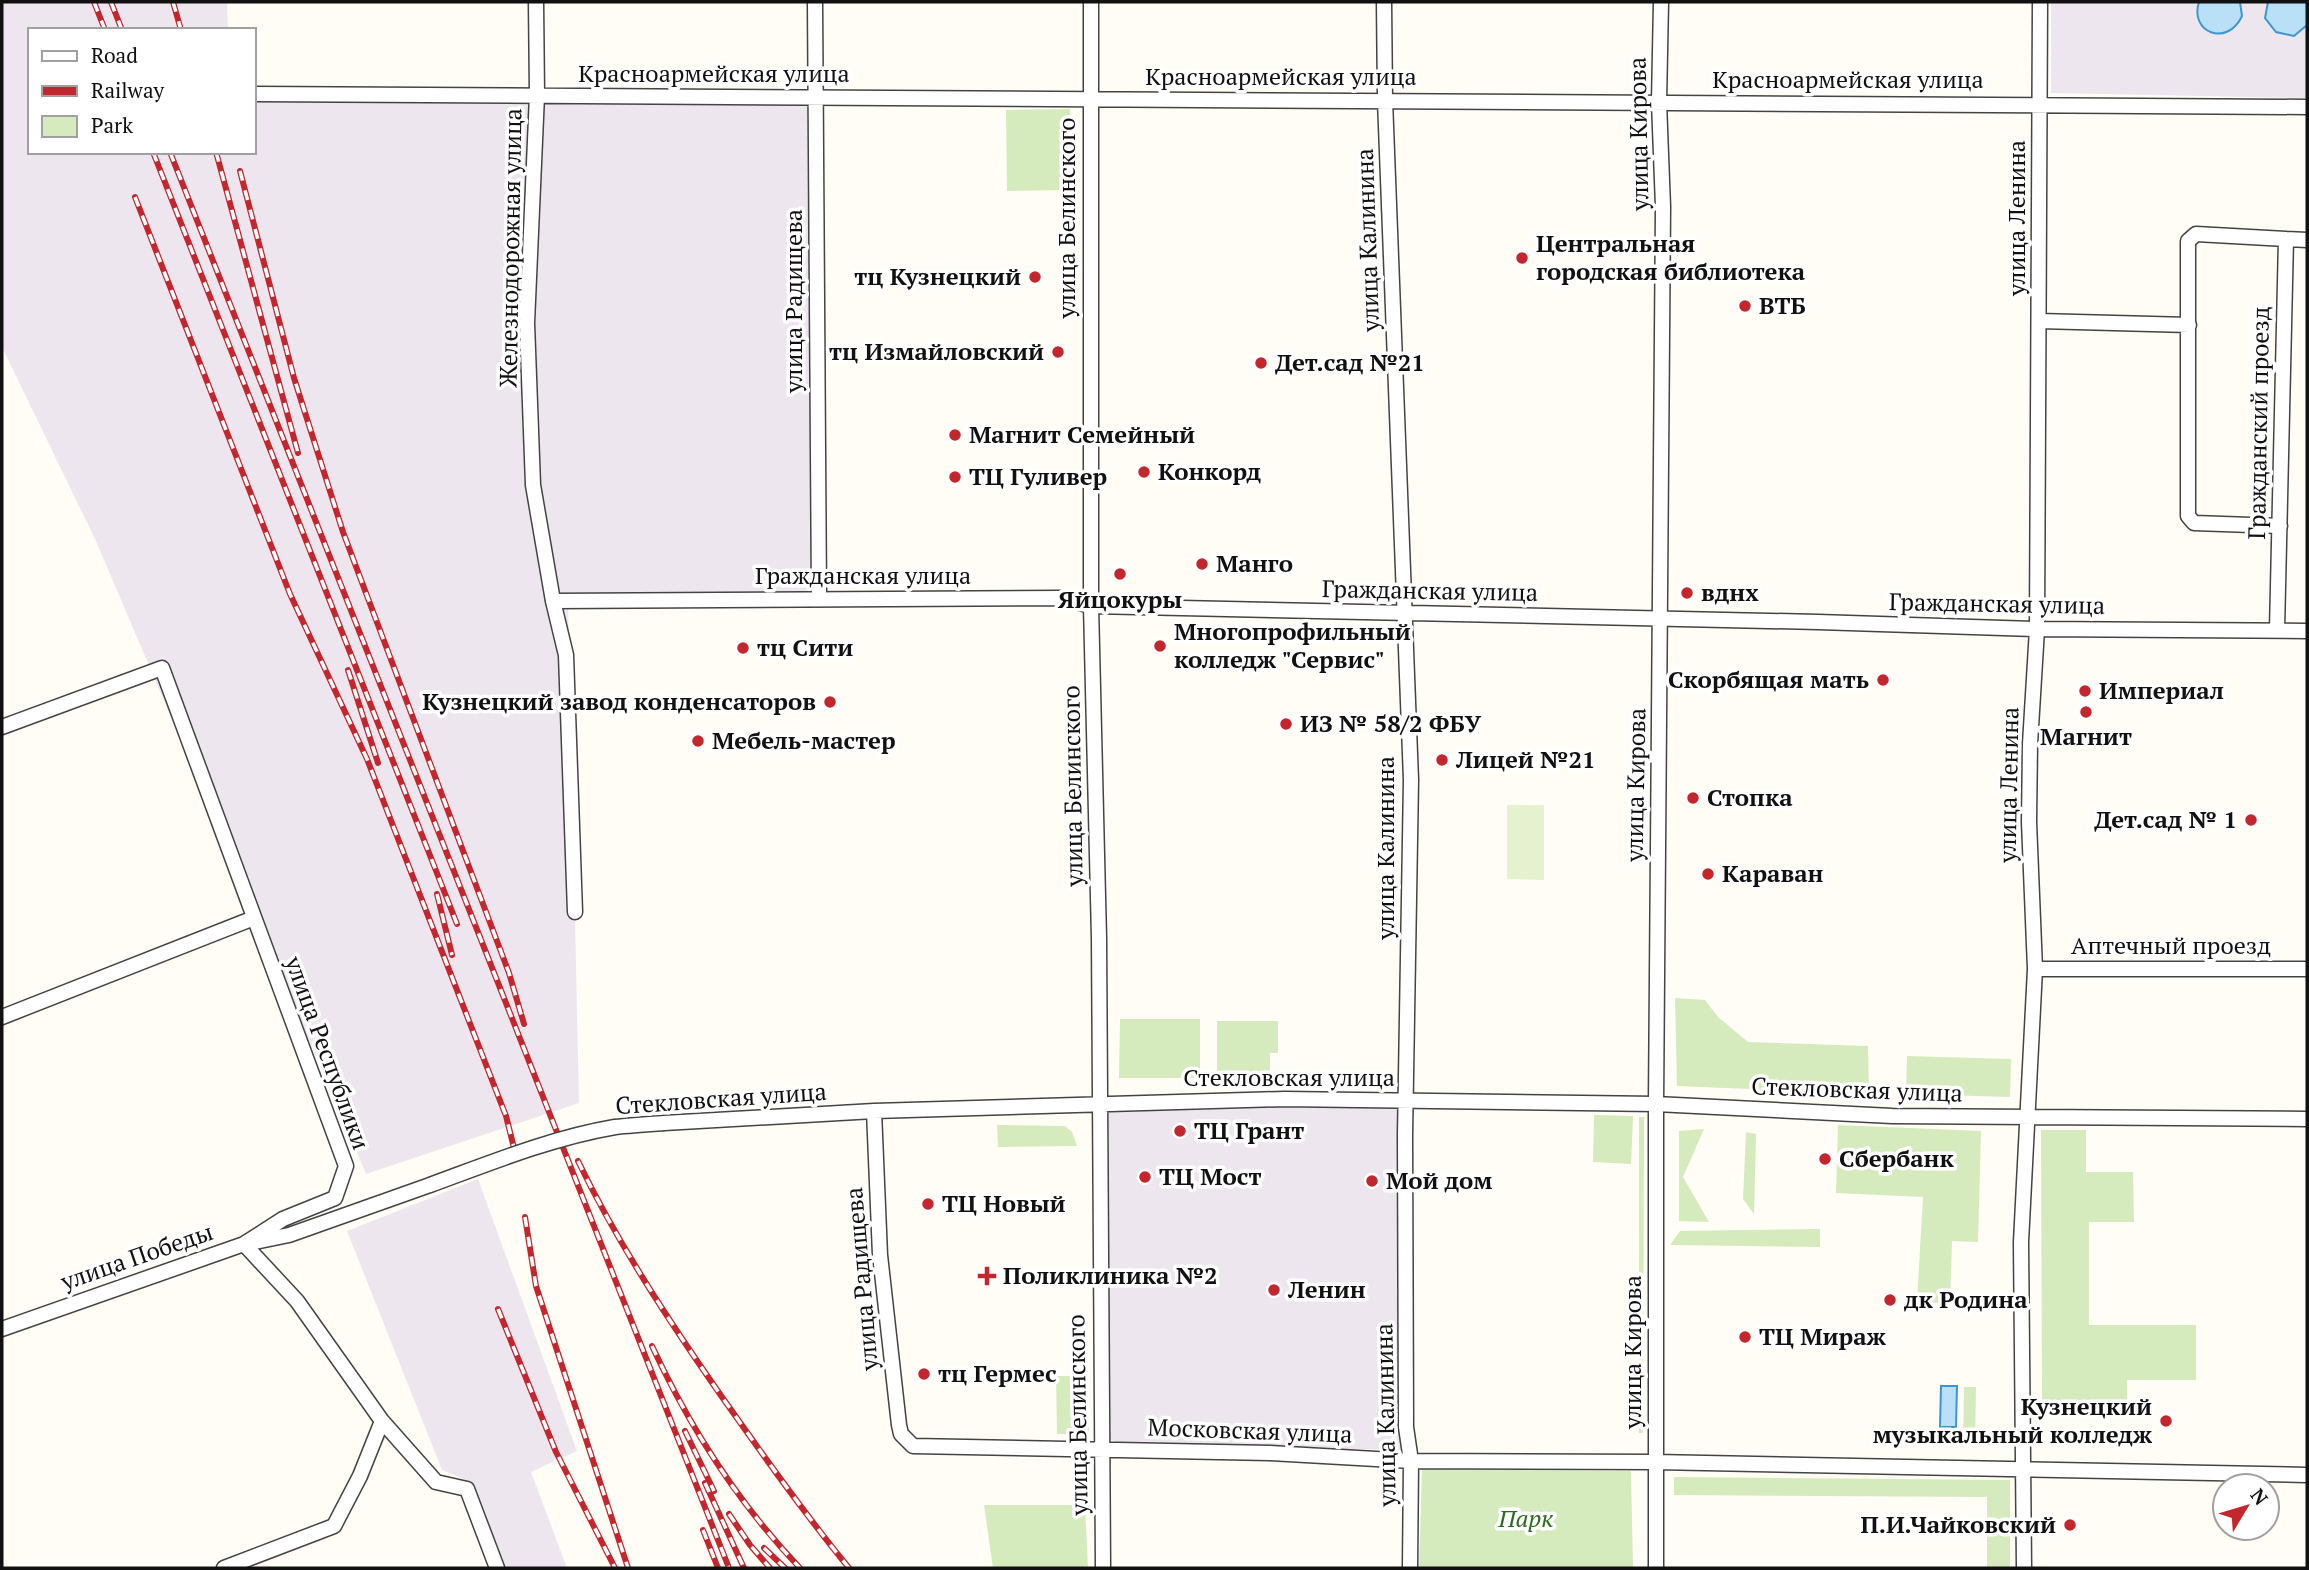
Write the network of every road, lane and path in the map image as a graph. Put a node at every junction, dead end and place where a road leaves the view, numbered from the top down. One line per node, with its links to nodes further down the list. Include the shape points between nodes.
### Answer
1 (536, 2): 8 (street, Железнодорожная улица)
2 (815, 2): 9 (street, улица Радищева)
3 (1091, 2): 10 (street, улица Белинского)
4 (1384, 2): 11 (street, улица Калинина)
5 (1661, 2): 12 (street, улица Кирова)
6 (2040, 2): 13 (street, улица Ленина)
7 (256, 94): 8 (street, Красноармейская улица)
8 (537, 96): 9 (street, Красноармейская улица); 21 (street, Железнодорожная улица, via 527,323 533,485)
9 (815, 97): 10 (street, Красноармейская улица); 20 (street, улица Радищева)
10 (1090, 99): 11 (street, Красноармейская улица); 22 (street, улица Белинского)
11 (1385, 100): 12 (street, Красноармейская улица); 23 (street, улица Калинина)
12 (1659, 102): 13 (street, Красноармейская улица); 24 (street, улица Кирова, via 1663,207)
13 (2040, 104): 14 (street, Красноармейская улица); 17 (street, улица Ленина)
14 (2307, 107)
15 (2286, 239): 16 (street); 18 (street, via 2191,237); 19 (street, Гражданский проезд)
16 (2307, 240)
17 (2039, 321): 18 (street); 25 (street, улица Ленина)
18 (2189, 325): 19 (street, via 2190,520)
19 (2280, 526): 26 (street, Гражданский проезд)
20 (819, 599): 21 (street, Гражданская улица); 22 (street, Гражданская улица, via 1060,598)
21 (553, 601): 29 (street, Железнодорожная улица, via 566,655)
22 (1091, 606): 23 (street, Гражданская улица); 35 (street, улица Белинского)
23 (1406, 613): 24 (street, Гражданская улица); 34 (street, улица Калинина, via 1411,780)
24 (1661, 620): 25 (street, Гражданская улица); 36 (street, улица Кирова)
25 (2037, 629): 26 (street, Гражданская улица); 32 (street, улица Ленина, via 2029,822)
26 (2277, 630): 27 (street, Гражданская улица)
27 (2307, 631)
28 (2, 727): 30 (street, улица Республики, via 162,668)
29 (575, 912)
30 (254, 918): 33 (street); 41 (street, улица Республики, via 346,1166 335,1198 283,1219)
31 (2307, 969): 32 (street, Аптечный проезд)
32 (2035, 970): 38 (street, улица Ленина)
33 (2, 1017)
34 (1406, 1100): 35 (street, Стекловская улица); 36 (street, Стекловская улица); 46 (street, улица Калинина, via 1406,1427)
35 (1098, 1103): 37 (street, Стекловская улица); 45 (street, улица Белинского)
36 (1656, 1104): 38 (street, Стекловская улица); 47 (street, улица Кирова)
37 (874, 1111): 40 (street, Стекловская улица, bridge, via 664,1123 583,1134); 44 (street, улица Радищева, via 880,1255 899,1425)
38 (2026, 1118): 39 (street, Стекловская улица); 48 (street, улица Ленина, via 2021,1242)
39 (2307, 1119)
40 (289, 1235): 41 (street, улица Победы)
41 (244, 1244): 42 (street, улица Победы); 43 (street, via 297,1301)
42 (2, 1329)
43 (382, 1420): 50 (street, via 334,1527); 51 (street, via 436,1482 467,1489)
44 (906, 1441): 45 (street, Московская улица, via 920,1447)
45 (1101, 1450): 46 (street, Московская улица); 52 (street, улица Белинского)
46 (1410, 1461): 47 (street, Московская улица); 53 (street, улица Калинина)
47 (1655, 1462): 48 (street, Московская улица); 54 (street, улица Кирова)
48 (2024, 1470): 49 (street, Московская улица); 55 (street, улица Ленина)
49 (2307, 1475)
50 (224, 1568)
51 (497, 1568)
52 (1103, 1568)
53 (1410, 1568)
54 (1656, 1568)
55 (2024, 1568)

